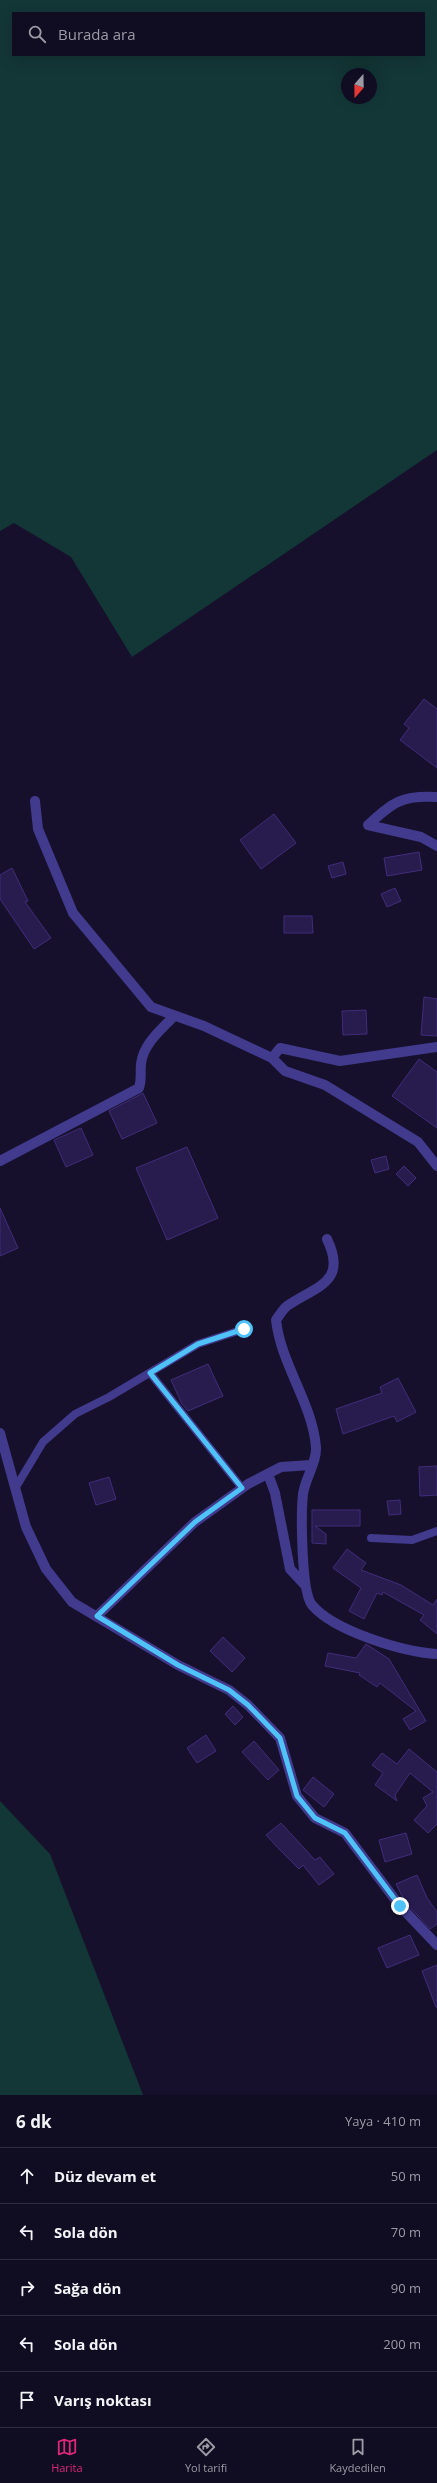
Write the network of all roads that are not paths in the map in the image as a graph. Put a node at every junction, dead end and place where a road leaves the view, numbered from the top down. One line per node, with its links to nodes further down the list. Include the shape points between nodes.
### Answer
1 (437, 797): 3 (street, via 414,796 395,803 368,825 421,837)
2 (35, 801): 4 (street, via 38,829 73,913 151,1007)
3 (437, 846)
4 (174, 1016): 6 (street, via 204,1026); 7 (street, via 146,1046 141,1063 142,1080 139,1088)
5 (437, 1046): 6 (street, via 340,1061 280,1048)
6 (272, 1058): 8 (street, via 285,1072 325,1085 418,1142)
7 (0, 1161)
8 (437, 1166)
9 (327, 1239): 13 (street, via 335,1255 334,1268 327,1284 286,1307 276,1320 282,1350 312,1424 316,1449)
10 (244, 1329): 11 (lane, via 198,1344)
11 (150, 1373): 15 (lane, via 75,1414 43,1442); 16 (lane)
12 (0, 1434): 15 (street)
13 (311, 1465): 14 (street, via 281,1467); 19 (street, via 303,1493)
14 (268, 1474): 16 (street); 19 (street, via 275,1493 290,1569)
15 (16, 1486): 20 (street, via 26,1527 46,1569 72,1602)
16 (242, 1488): 20 (street, via 195,1522)
17 (437, 1531): 18 (lane, via 412,1540)
18 (371, 1538)
19 (304, 1584): 21 (street, via 311,1604 342,1627 379,1642)
20 (97, 1616): 22 (street, via 178,1665 229,1690 248,1705 280,1738 297,1796 315,1818 345,1833 400,1906)
21 (437, 1654)
22 (437, 1944)

